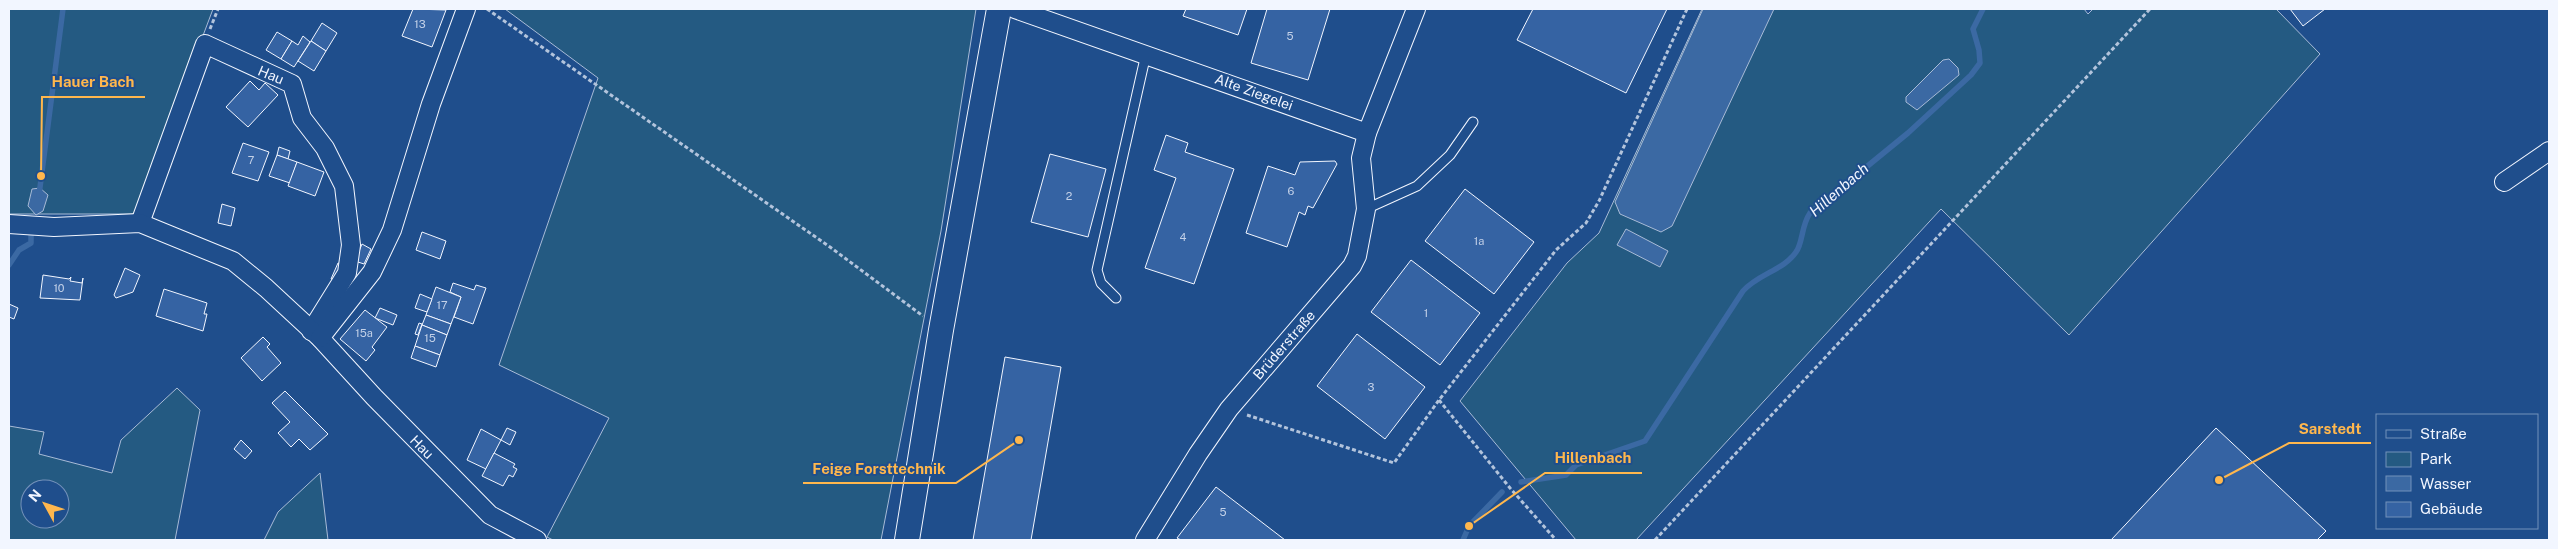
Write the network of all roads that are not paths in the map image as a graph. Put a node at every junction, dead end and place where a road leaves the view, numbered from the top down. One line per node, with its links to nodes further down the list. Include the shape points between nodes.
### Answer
1 (466, 9): 14 (street, via 431,104 392,230 372,272)
2 (999, 9): 16 (main road, via 941,330)
3 (1015, 9): 5 (street, Alte Ziegelei)
4 (1416, 9): 7 (street)
5 (1146, 54): 7 (street, Alte Ziegelei); 13 (lane, via 1097,270 1101,283)
6 (1473, 122): 10 (lane, via 1450,155 1417,186)
7 (1368, 133): 10 (street, Brüderstraße, via 1361,158)
8 (2549, 152): 9 (street)
9 (2504, 182)
10 (1366, 209): 17 (street, Brüderstraße, via 1352,266 1230,409)
11 (140, 223): 12 (street, Hau, via 54,227); 14 (street, Hau, via 233,261); 14 (street, Hau, via 205,44 292,84 302,118 324,148 344,186 351,245 347,273)
12 (9, 224)
13 (1116, 298)
14 (315, 334): 15 (street, Hau, via 490,515)
15 (537, 540)
16 (908, 540)
17 (1145, 540)

